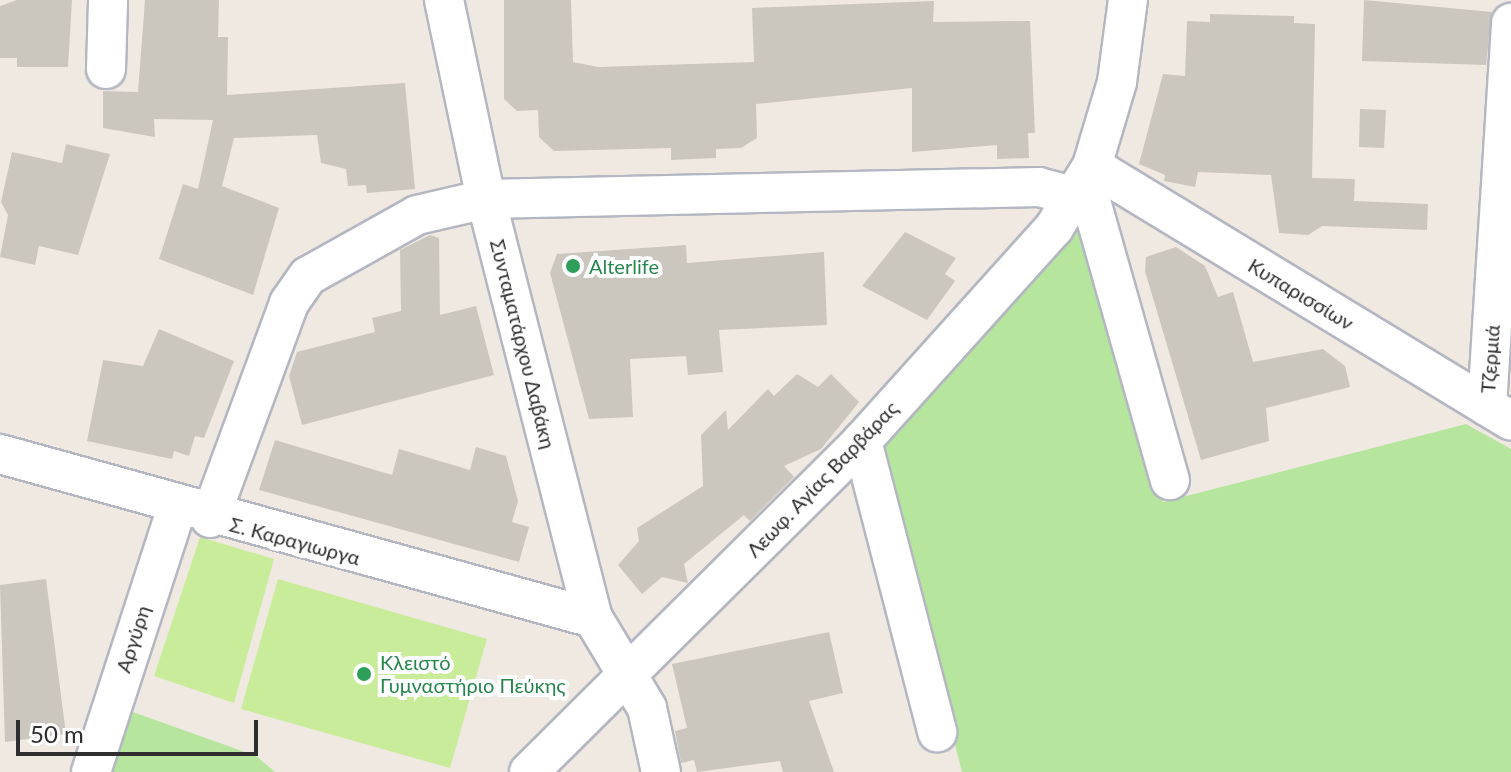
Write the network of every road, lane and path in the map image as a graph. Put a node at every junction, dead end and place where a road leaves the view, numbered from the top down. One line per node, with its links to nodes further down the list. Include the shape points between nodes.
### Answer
1 (108, 0): 5 (street)
2 (444, 0): 7 (street, Συνταματάρχου Δαβάκη)
3 (1128, 0): 6 (street, via 1117,82)
4 (1511, 23): 8 (street, Τζερμιά)
5 (106, 69)
6 (1085, 181): 7 (street, Κυπαρισσίων, via 1039,187); 8 (street, Κυπαρισσίων); 9 (street, Λεωφ. Αγίας Βαρβάρας); 11 (street)
7 (486, 199): 12 (street, Αργύρη, via 417,215 308,276 289,303); 13 (street, Συνταματάρχου Δαβάκη)
8 (1499, 414)
9 (862, 441): 14 (street, Λεωφ. Αγίας Βαρβάρας); 15 (street)
10 (0, 454): 12 (street, Σ. Καραγιωργα)
11 (1170, 480)
12 (194, 512): 13 (street, Σ. Καραγιωργα); 16 (street, Αργύρη)
13 (593, 618): 14 (street, Συνταματάρχου Δαβάκη)
14 (631, 677): 17 (street, Λεωφ. Αγίας Βαρβάρας); 18 (street, Συνταματάρχου Δαβάκη, via 647,708)
15 (937, 732)
16 (91, 772)
17 (529, 772)
18 (661, 772)

